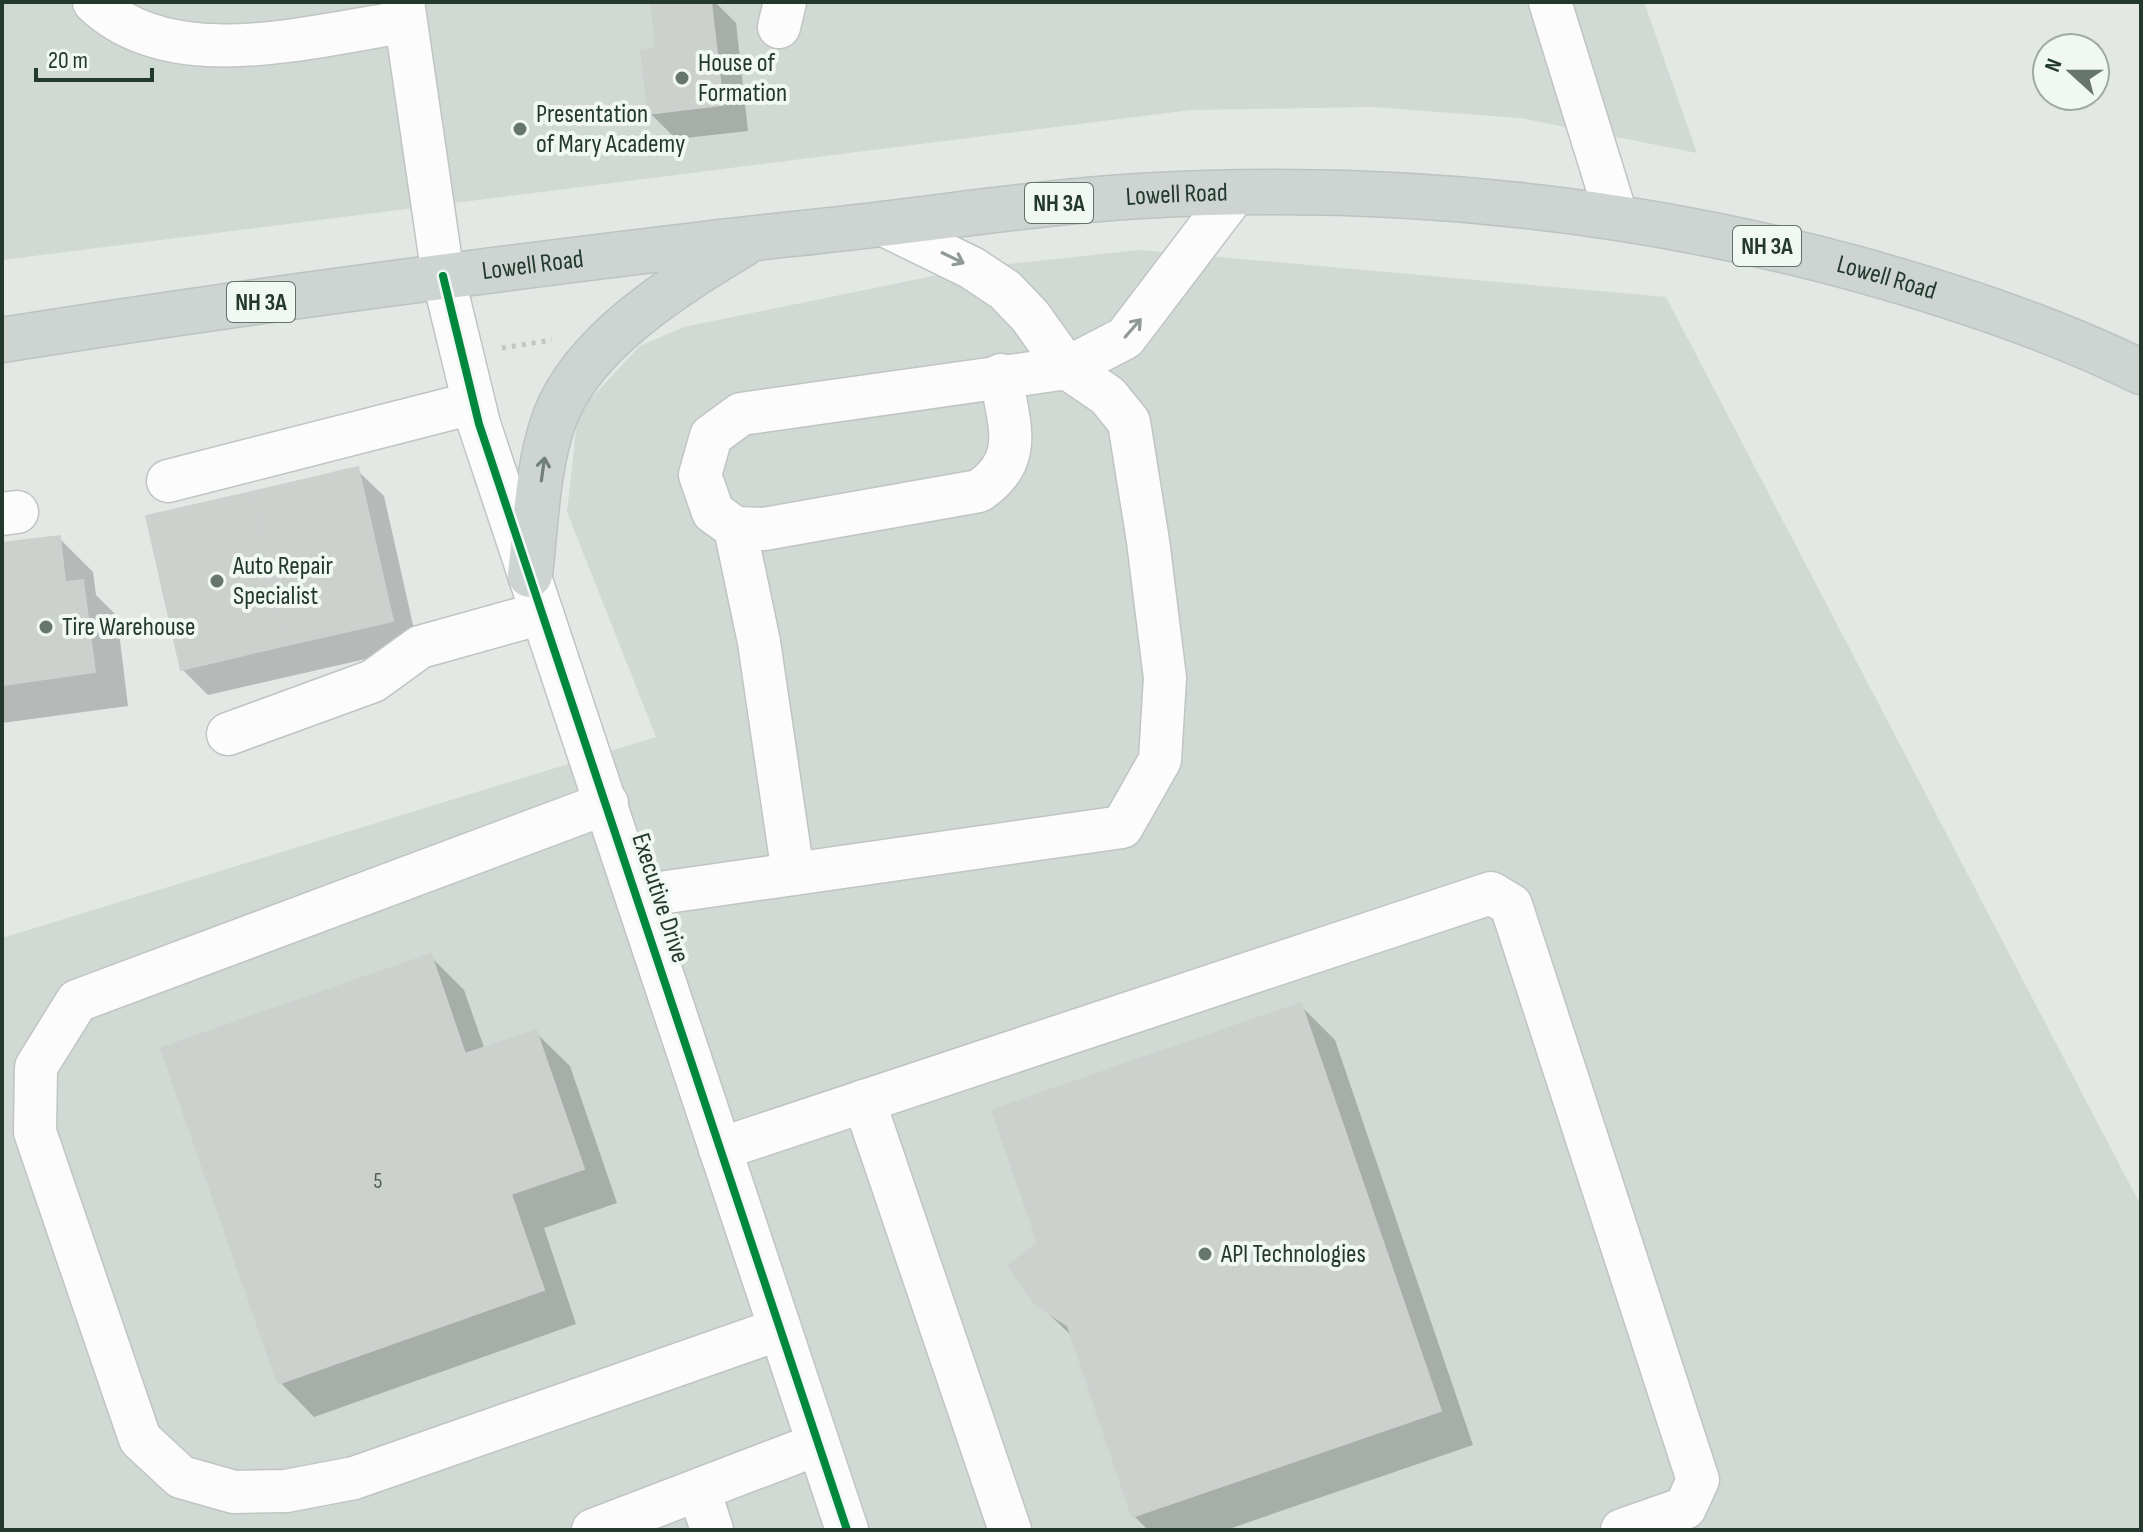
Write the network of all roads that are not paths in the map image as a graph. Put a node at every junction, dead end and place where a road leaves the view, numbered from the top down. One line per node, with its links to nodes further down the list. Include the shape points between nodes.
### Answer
1 (94, 2): 3 (street, via 107,14 154,35 197,45 246,45)
2 (1550, 2): 5 (street)
3 (403, 12): 8 (street, Executive Drive)
4 (1236, 192): 5 (main road, Lowell Road / NH 3A, via 1375,193); 6 (main road, Lowell Road / NH 3A, via 1072,201); 10 (street, one-way to 4, via 1125,338)
5 (1616, 215): 11 (main road, Lowell Road / NH 3A, via 1791,251 1918,285)
6 (882, 224): 7 (main road, Lowell Road / NH 3A); 10 (street, one-way to 10, via 1005,290)
7 (754, 238): 8 (main road, Lowell Road / NH 3A); 16 (main road, one-way to 7, via 544,459 556,416 573,384 634,319 679,283)
8 (443, 276): 9 (main road, Lowell Road / NH 3A); 13 (street, Executive Drive)
9 (2, 340)
10 (1067, 368): 12 (street); 19 (street, via 1108,396 1129,422 1165,678 1160,760 1122,827)
11 (2141, 372)
12 (1001, 375): 15 (street, via 1009,463 979,491 764,529); 15 (street, via 741,414 711,436 700,475 713,512)
13 (473, 403): 14 (street); 16 (street, Executive Drive)
14 (168, 481)
15 (735, 528): 19 (street, via 759,642)
16 (536, 594): 17 (street, via 420,647 373,681); 18 (street, Executive Drive)
17 (228, 734)
18 (607, 803): 20 (street, Executive Drive); 23 (street, via 77,1001 36,1067 35,1132 140,1439 181,1477 234,1492 286,1491 354,1478)
19 (793, 874): 20 (street)
20 (639, 896): 22 (street, Executive Drive)
21 (864, 1101): 22 (street); 29 (street); 30 (street, via 1491,893 1511,905 1698,1480 1685,1508)
22 (720, 1149): 23 (street, Executive Drive)
23 (780, 1329): 24 (street, Executive Drive)
24 (818, 1444): 25 (street); 28 (street, Executive Drive)
25 (699, 1490): 26 (street); 27 (street)
26 (593, 1530)
27 (712, 1530)
28 (847, 1530)
29 (1010, 1530)
30 (1622, 1530)

